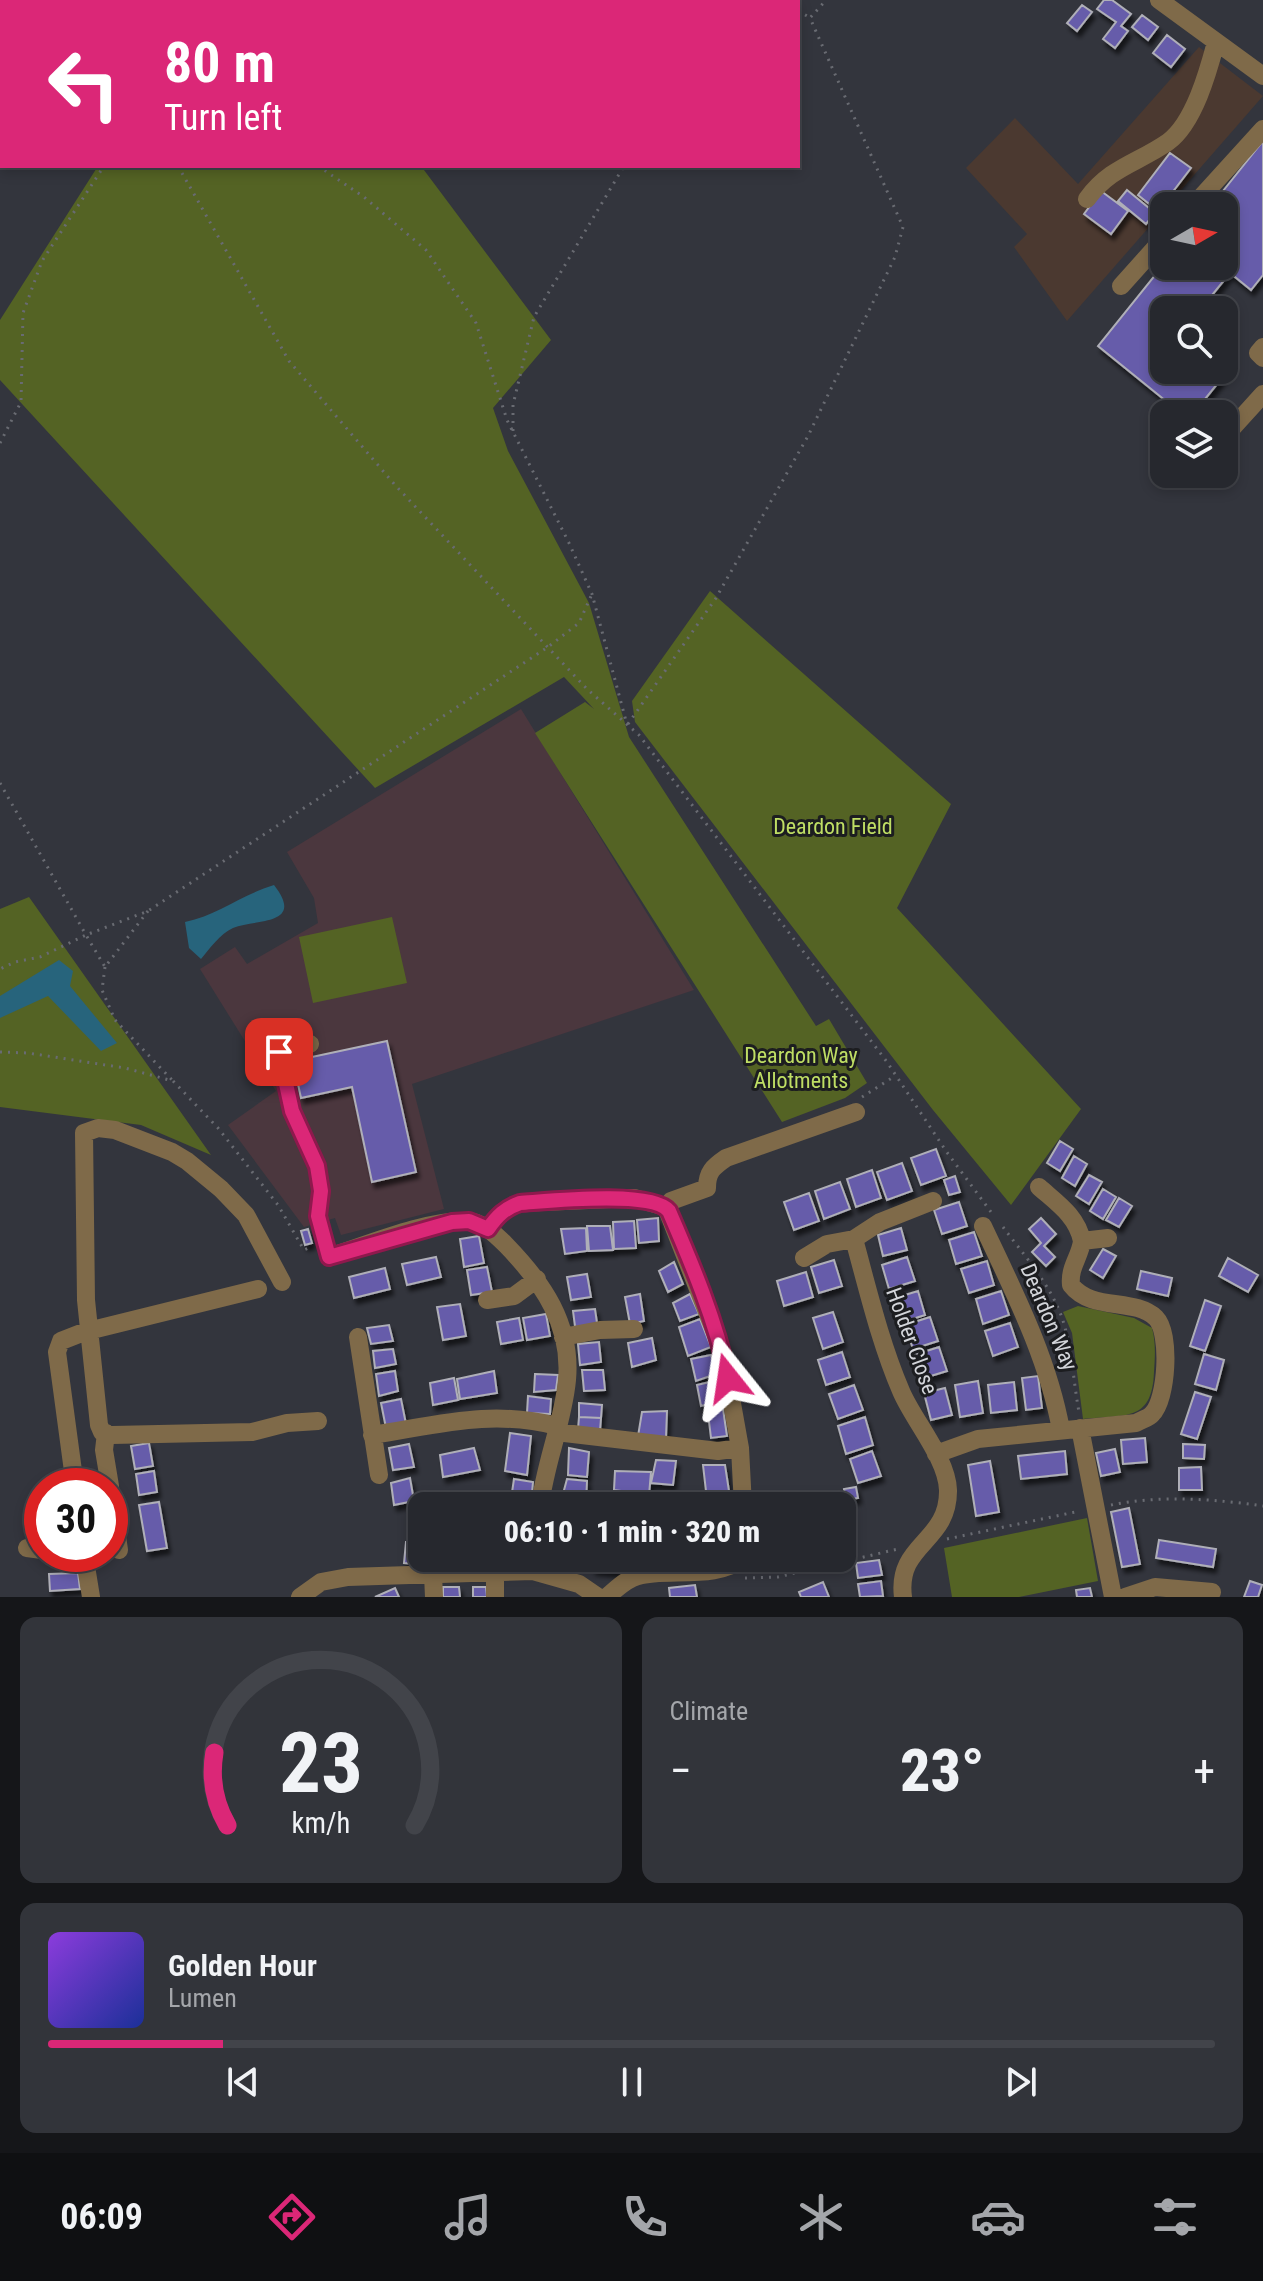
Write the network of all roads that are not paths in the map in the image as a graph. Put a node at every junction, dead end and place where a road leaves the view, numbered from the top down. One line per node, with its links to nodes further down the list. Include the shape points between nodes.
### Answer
1 (1159, 0): 2 (street)
2 (1216, 42): 3 (street); 6 (street, via 1195,105 1170,141 1098,183)
3 (1263, 76)
4 (1263, 129): 5 (street)
5 (1206, 192)
6 (1087, 199)
7 (1150, 254): 8 (street)
8 (1121, 286)
9 (1263, 347): 10 (street, via 1258,353)
10 (1263, 358)
11 (1263, 394): 12 (street)
12 (1238, 422)
13 (310, 1044): 19 (street, via 279,1052 292,1111 317,1166 318,1216 326,1249 452,1222 469,1221)
14 (856, 1106): 17 (street, via 726,1158 707,1176 707,1188 671,1201)
15 (1039, 1187): 22 (street, via 1074,1219)
16 (933, 1201): 21 (street, via 880,1222)
17 (670, 1214): 19 (street, via 634,1198 520,1203 508,1207); 37 (street, via 723,1353)
18 (983, 1226): 34 (street, Deardon Way)
19 (488, 1229): 24 (street)
20 (1108, 1238): 22 (street)
21 (854, 1239): 23 (street, via 827,1244); 38 (street, Holder Close, via 897,1380)
22 (1082, 1241): 34 (street, Deardon Way, via 1071,1267 1071,1285 1091,1299 1157,1319 1166,1339 1163,1392 1152,1415 1136,1423)
23 (804, 1258)
24 (537, 1279): 27 (street, via 514,1296); 31 (street, via 555,1309)
25 (282, 1282): 29 (street, via 246,1215 187,1161 115,1130 90,1130 84,1133)
26 (258, 1289): 29 (street)
27 (487, 1300)
28 (634, 1329): 31 (street)
29 (88, 1331): 35 (street, via 99,1425); 39 (street, via 61,1341 57,1352)
30 (358, 1337): 36 (street)
31 (563, 1337): 33 (street, via 567,1376)
32 (318, 1421): 35 (street, via 252,1432)
33 (557, 1429): 36 (street, via 537,1421 484,1417); 37 (street, via 718,1451); 42 (street)
34 (1070, 1429): 38 (street, Deardon Way, via 978,1439); 49 (street)
35 (106, 1433): 40 (street)
36 (372, 1435): 41 (street)
37 (740, 1448): 43 (street)
38 (936, 1454): 58 (street, via 948,1486 945,1515 906,1563)
39 (73, 1468)
40 (107, 1468)
41 (379, 1475)
42 (543, 1492)
43 (742, 1492)
44 (87, 1572): 52 (street)
45 (495, 1572): 48 (street); 55 (street)
46 (552, 1572): 56 (street)
47 (699, 1572): 57 (street, via 639,1575)
48 (433, 1574): 53 (street, via 348,1577 321,1582); 54 (street)
49 (1111, 1588)
50 (1212, 1592): 51 (street, via 1155,1587)
51 (1134, 1595)
52 (91, 1597)
53 (300, 1597)
54 (434, 1597)
55 (495, 1597)
56 (598, 1597)
57 (607, 1597)
58 (903, 1597)

